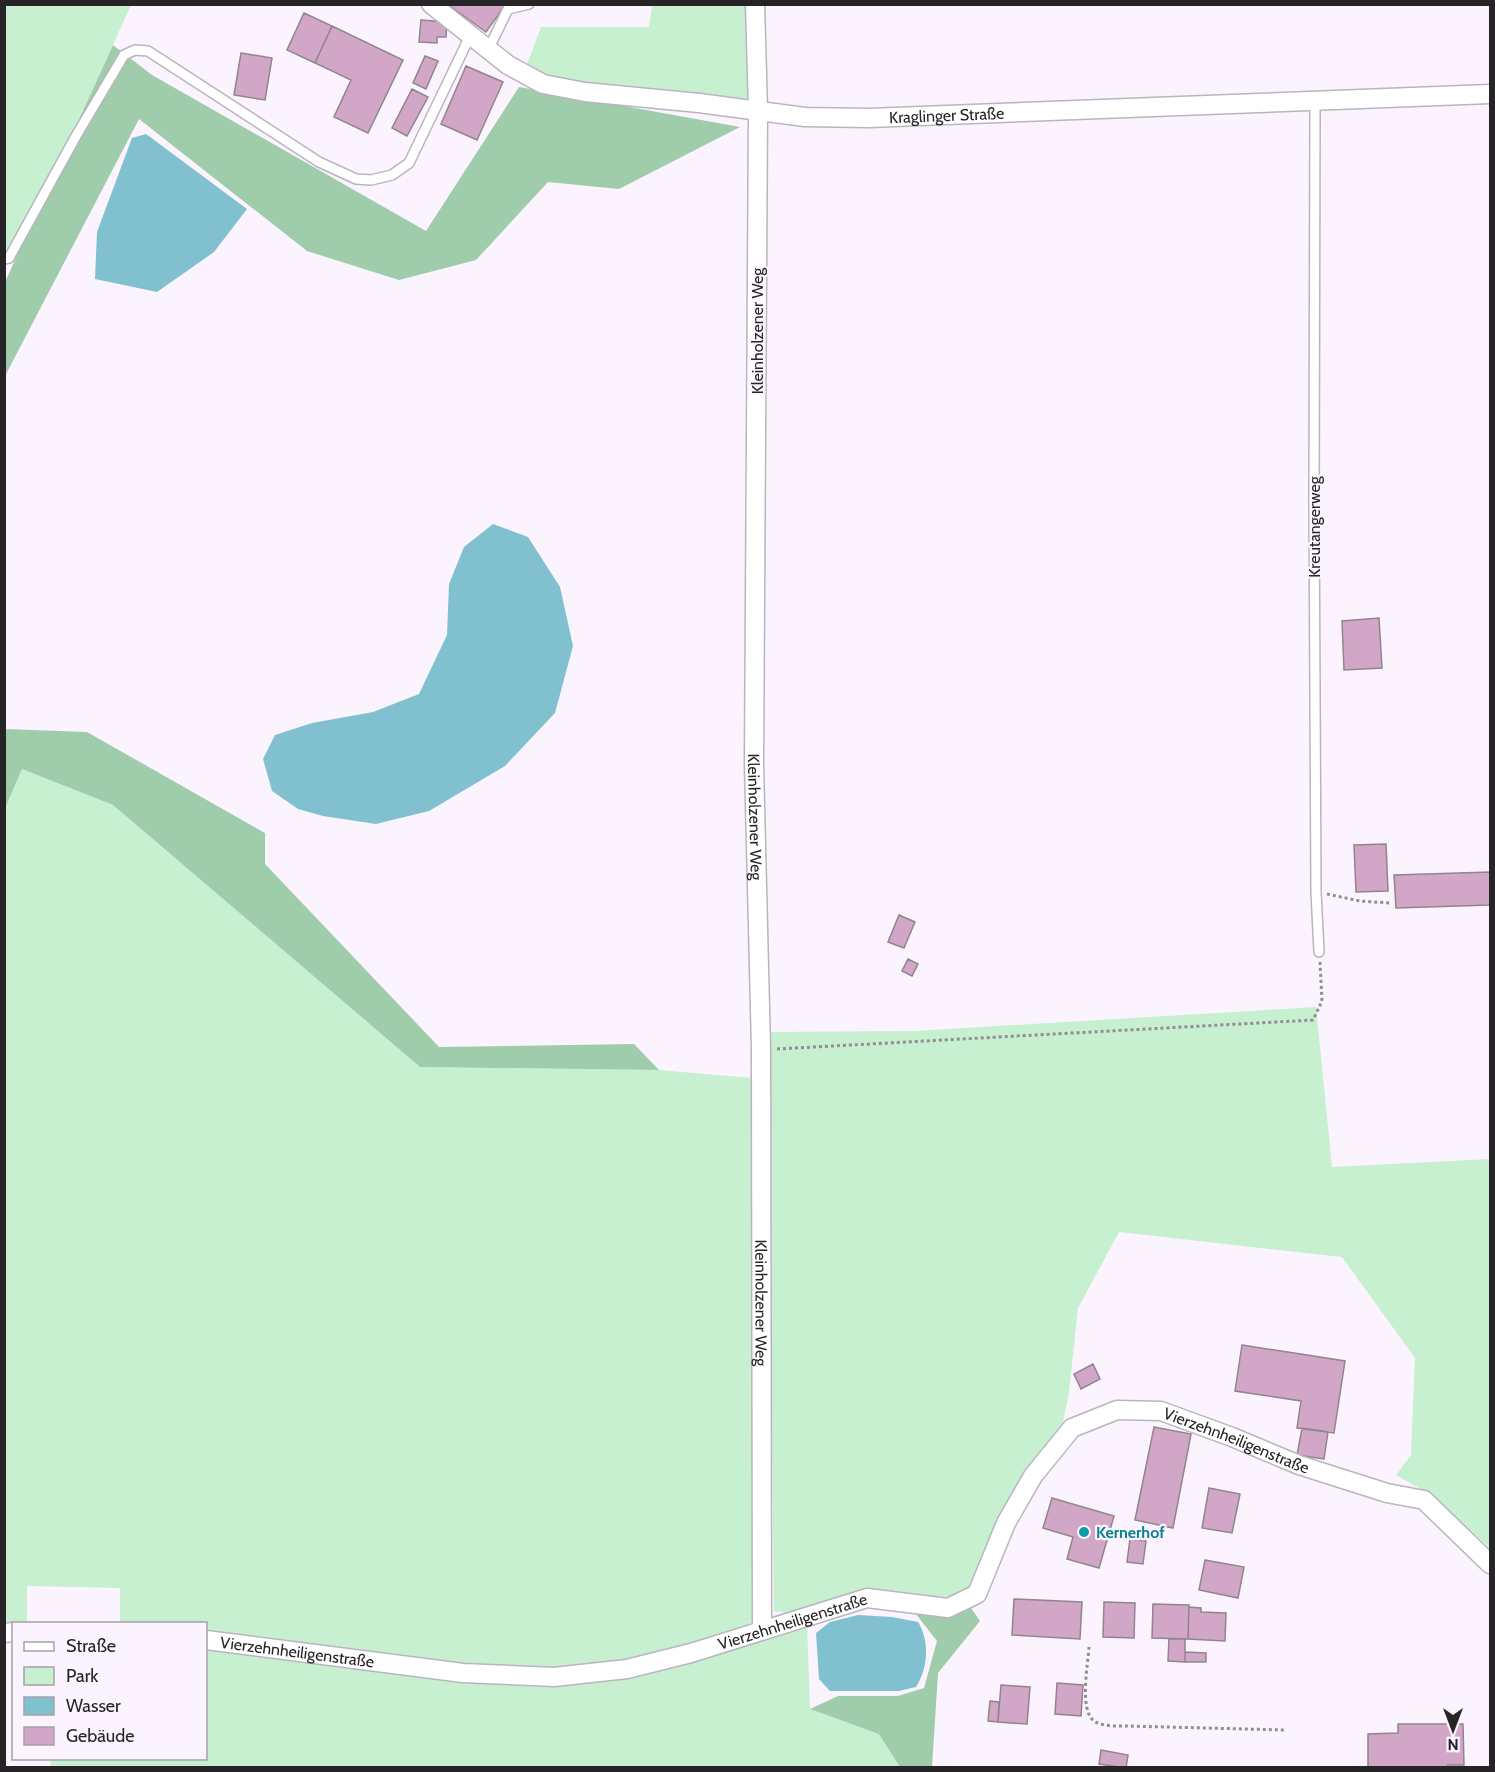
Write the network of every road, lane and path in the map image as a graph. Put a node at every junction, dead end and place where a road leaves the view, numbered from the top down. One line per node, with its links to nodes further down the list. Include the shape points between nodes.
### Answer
1 (431, 4): 4 (street, Kraglinger Straße)
2 (529, 4): 5 (lane, via 508,9)
3 (755, 4): 8 (street, Kleinholzener Weg)
4 (470, 36): 5 (street, Kraglinger Straße); 9 (lane, via 410,163 392,175 371,180 356,179 319,162 148,51 135,50 124,55 9,258)
5 (488, 50): 8 (street, Kraglinger Straße, via 543,84)
6 (1491, 94): 7 (street, Kraglinger Straße)
7 (1315, 102): 8 (street, Kraglinger Straße, via 869,118 805,117); 10 (lane, Kreutangerweg)
8 (758, 110): 13 (street, Kleinholzener Weg, via 754,764)
9 (4, 260)
10 (1316, 892): 11 (path); 12 (lane, Kreutangerweg)
11 (1390, 903)
12 (1319, 951): 13 (path, via 1322,1002 1313,1020)
13 (761, 1049): 15 (street, Kleinholzener Weg)
14 (1491, 1564): 15 (street, Vierzehnheiligenstraße, via 1424,1500 1299,1466 1161,1411 1117,1410 1072,1428 1033,1476 1006,1523 977,1594 948,1608 867,1598)
15 (762, 1630): 16 (street, Vierzehnheiligenstraße, via 627,1669 554,1677 463,1673)
16 (207, 1640)
17 (1089, 1647): 18 (path, via 1085,1704 1095,1721 1105,1725)
18 (1285, 1730)

